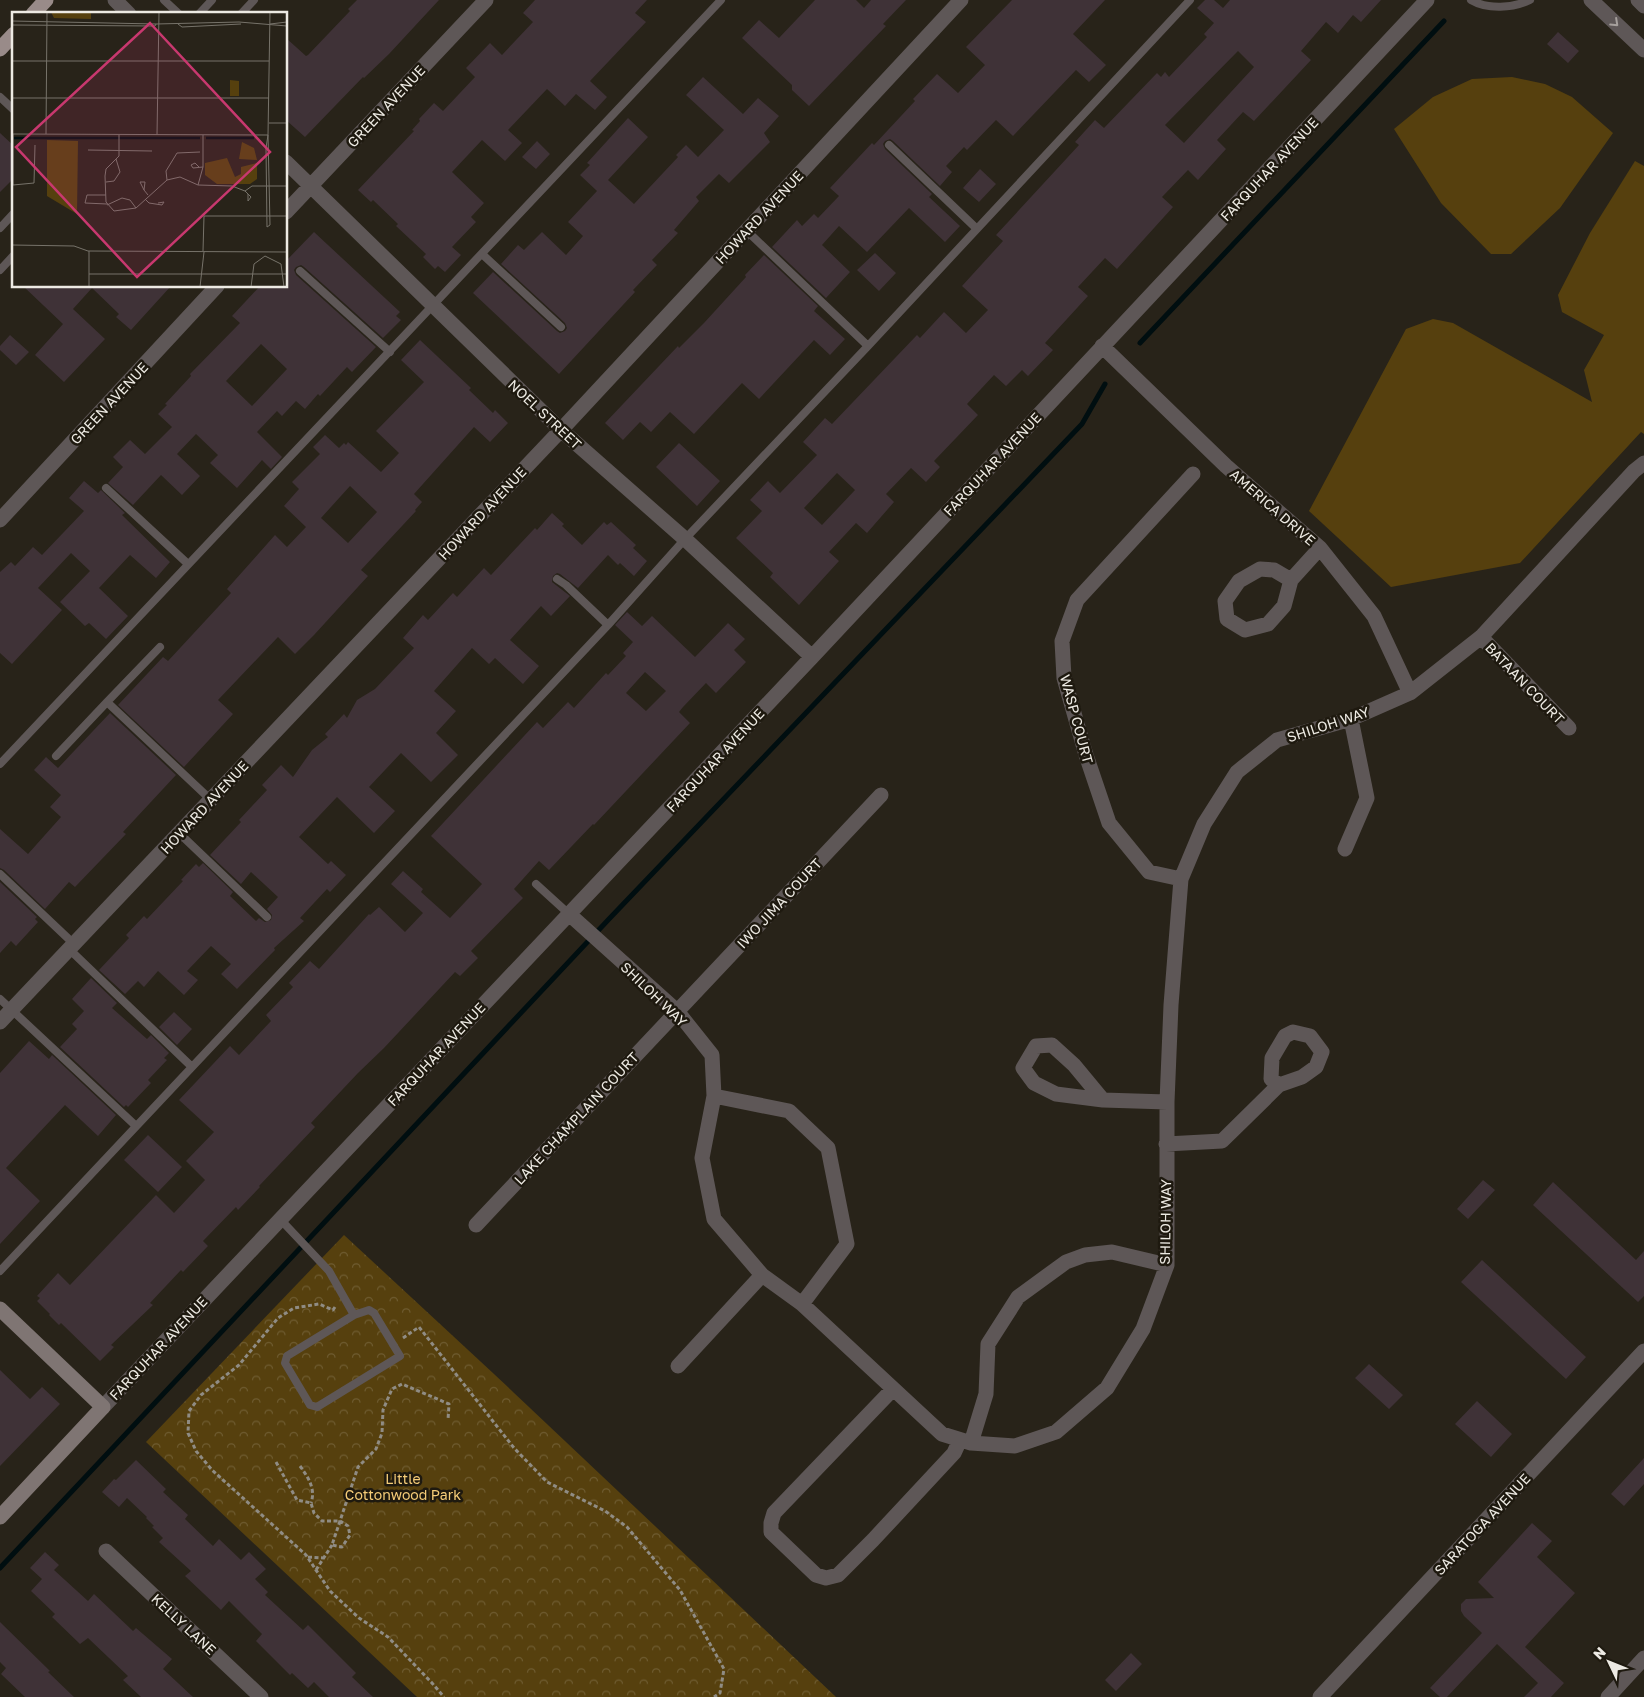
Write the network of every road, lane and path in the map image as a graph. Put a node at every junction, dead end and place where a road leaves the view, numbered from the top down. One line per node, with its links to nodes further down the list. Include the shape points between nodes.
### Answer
1 (46, 0): 16 (main road)
2 (115, 0): 17 (street)
3 (164, 0): 18 (lane)
4 (212, 0): 19 (lane)
5 (254, 0): 20 (lane)
6 (486, 0): 28 (street, GREEN AVENUE)
7 (721, 0): 34 (lane)
8 (961, 0): 33 (street, HOWARD AVENUE)
9 (1190, 0): 32 (lane)
10 (1427, 0): 42 (street, FARQUHAR AVENUE)
11 (1530, 0): 14 (lane, via 1495,8)
12 (1590, 0): 22 (street, one-way to 22)
13 (1638, 0): 15 (street)
14 (1473, 1)
15 (1644, 6)
16 (35, 12)
17 (127, 12)
18 (177, 12)
19 (202, 12)
20 (243, 12)
21 (12, 36): 23 (main road)
22 (1643, 46)
23 (0, 49)
24 (0, 97): 25 (lane)
25 (12, 108)
26 (889, 145): 32 (lane)
27 (288, 164): 28 (street, NOEL STREET)
28 (311, 186): 29 (street, GREEN AVENUE); 39 (street, NOEL STREET)
29 (288, 210)
30 (12, 216): 31 (lane)
31 (0, 228)
32 (977, 229): 41 (lane)
33 (747, 231): 41 (lane); 44 (street, HOWARD AVENUE)
34 (482, 254): 39 (lane); 40 (lane)
35 (12, 257): 36 (lane)
36 (0, 270)
37 (300, 271): 43 (lane)
38 (215, 288): 48 (street, GREEN AVENUE)
39 (433, 306): 43 (lane); 44 (street, NOEL STREET)
40 (561, 327)
41 (868, 346): 49 (lane)
42 (1102, 346): 50 (street, AMERICA DRIVE, via 1226,466); 57 (street, FARQUHAR AVENUE)
43 (390, 352): 51 (lane)
44 (561, 430): 49 (street, NOEL STREET); 65 (street, HOWARD AVENUE)
45 (1641, 472): 55 (street, SHILOH WAY)
46 (1193, 474): 69 (street, WASP COURT, via 1077,600 1062,641 1064,678 1108,823 1149,872)
47 (106, 488): 51 (lane)
48 (0, 520)
49 (684, 538): 54 (lane); 57 (street, NOEL STREET)
50 (1320, 548): 53 (street); 58 (street, AMERICA DRIVE, via 1374,616)
51 (188, 564): 63 (lane)
52 (557, 579): 54 (lane)
53 (1291, 580): 53 (street, via 1284,606 1268,624 1245,630 1227,619 1225,601 1238,581 1260,569 1274,570)
54 (608, 625): 78 (lane)
55 (1481, 637): 58 (street, SHILOH WAY); 61 (street, BATAAN COURT)
56 (160, 647): 59 (lane)
57 (812, 657): 71 (street, FARQUHAR AVENUE)
58 (1410, 693): 60 (street, SHILOH WAY)
59 (107, 702): 62 (lane); 65 (lane)
60 (1351, 719): 67 (street, via 1367,798); 69 (street, SHILOH WAY, via 1277,740 1237,772 1204,824)
61 (1569, 728)
62 (56, 756)
63 (0, 764)
64 (881, 795): 76 (street, IWO JIMA COURT)
65 (211, 800): 66 (street, HOWARD AVENUE)
66 (179, 833): 72 (lane); 73 (street, HOWARD AVENUE)
67 (1345, 849)
68 (0, 874): 73 (lane)
69 (1181, 879): 82 (street, SHILOH WAY)
70 (536, 884): 71 (lane)
71 (569, 914): 76 (street, SHILOH WAY); 85 (street, FARQUHAR AVENUE)
72 (267, 917)
73 (71, 947): 75 (street, HOWARD AVENUE); 78 (lane)
74 (0, 999): 75 (lane)
75 (11, 1010): 77 (street, HOWARD AVENUE); 83 (lane)
76 (677, 1011): 80 (street, SHILOH WAY, via 712,1055); 86 (street, LAKE CHAMPLAIN COURT)
77 (0, 1022)
78 (192, 1067): 83 (lane)
79 (1279, 1085): 84 (street, via 1222,1141)
80 (714, 1096): 89 (street, SHILOH WAY, via 702,1158 714,1219); 91 (street, via 789,1110 828,1148 847,1244)
81 (1103, 1100): 81 (street, via 1056,1094 1034,1083 1023,1068 1036,1046 1052,1044); 82 (street)
82 (1166, 1102): 84 (street, SHILOH WAY)
83 (136, 1126): 88 (lane)
84 (1166, 1144): 87 (street, SHILOH WAY)
85 (280, 1219): 93 (lane, via 329,1271); 98 (street, FARQUHAR AVENUE)
86 (476, 1224)
87 (1167, 1265): 100 (street, SHILOH WAY, via 1143,1329 1107,1388 1056,1432 1015,1446); 100 (street, via 1112,1252 1085,1255 1066,1262 1018,1297 988,1344 986,1394)
88 (0, 1271)
89 (762, 1275): 91 (street, SHILOH WAY); 96 (street)
90 (337, 1304): 108 (path, via 333,1310 319,1304 294,1308 278,1318 239,1365 201,1395 189,1411 188,1433 196,1451 212,1470)
91 (802, 1304): 97 (street, SHILOH WAY)
92 (0, 1309): 98 (street)
93 (354, 1315): 94 (lane, via 369,1310 374,1313); 94 (lane, via 287,1356 284,1363 310,1405 317,1407 400,1356)
94 (394, 1345): 114 (path, via 419,1327 514,1448 548,1482 605,1511 628,1527 680,1590 724,1669 720,1693)
95 (1644, 1351): 115 (street, SARATOGA AVENUE)
96 (678, 1366)
97 (893, 1389): 100 (street, SHILOH WAY, via 942,1434); 100 (street, via 774,1513 771,1532 816,1575 826,1578 838,1575)
98 (103, 1407): 104 (street, FARQUHAR AVENUE)
99 (448, 1420): 105 (path, via 449,1404 402,1384 392,1389 383,1410 382,1433 376,1449 358,1467)
100 (965, 1442)
101 (276, 1462): 103 (path, via 296,1500)
102 (300, 1466): 103 (path, via 314,1496)
103 (311, 1503): 105 (path, via 314,1513 322,1521)
104 (0, 1517)
105 (340, 1522): 106 (path); 106 (path, via 348,1526 350,1535 342,1547)
106 (332, 1545): 109 (path)
107 (106, 1551): 112 (street, KELLY LANE)
108 (307, 1557): 109 (path); 110 (path)
109 (324, 1558): 110 (path)
110 (316, 1570): 113 (path, via 330,1591 359,1618 388,1636)
111 (1644, 1658): 116 (street)
112 (261, 1697)
113 (444, 1697)
114 (714, 1697)
115 (1320, 1697)
116 (1608, 1697)

